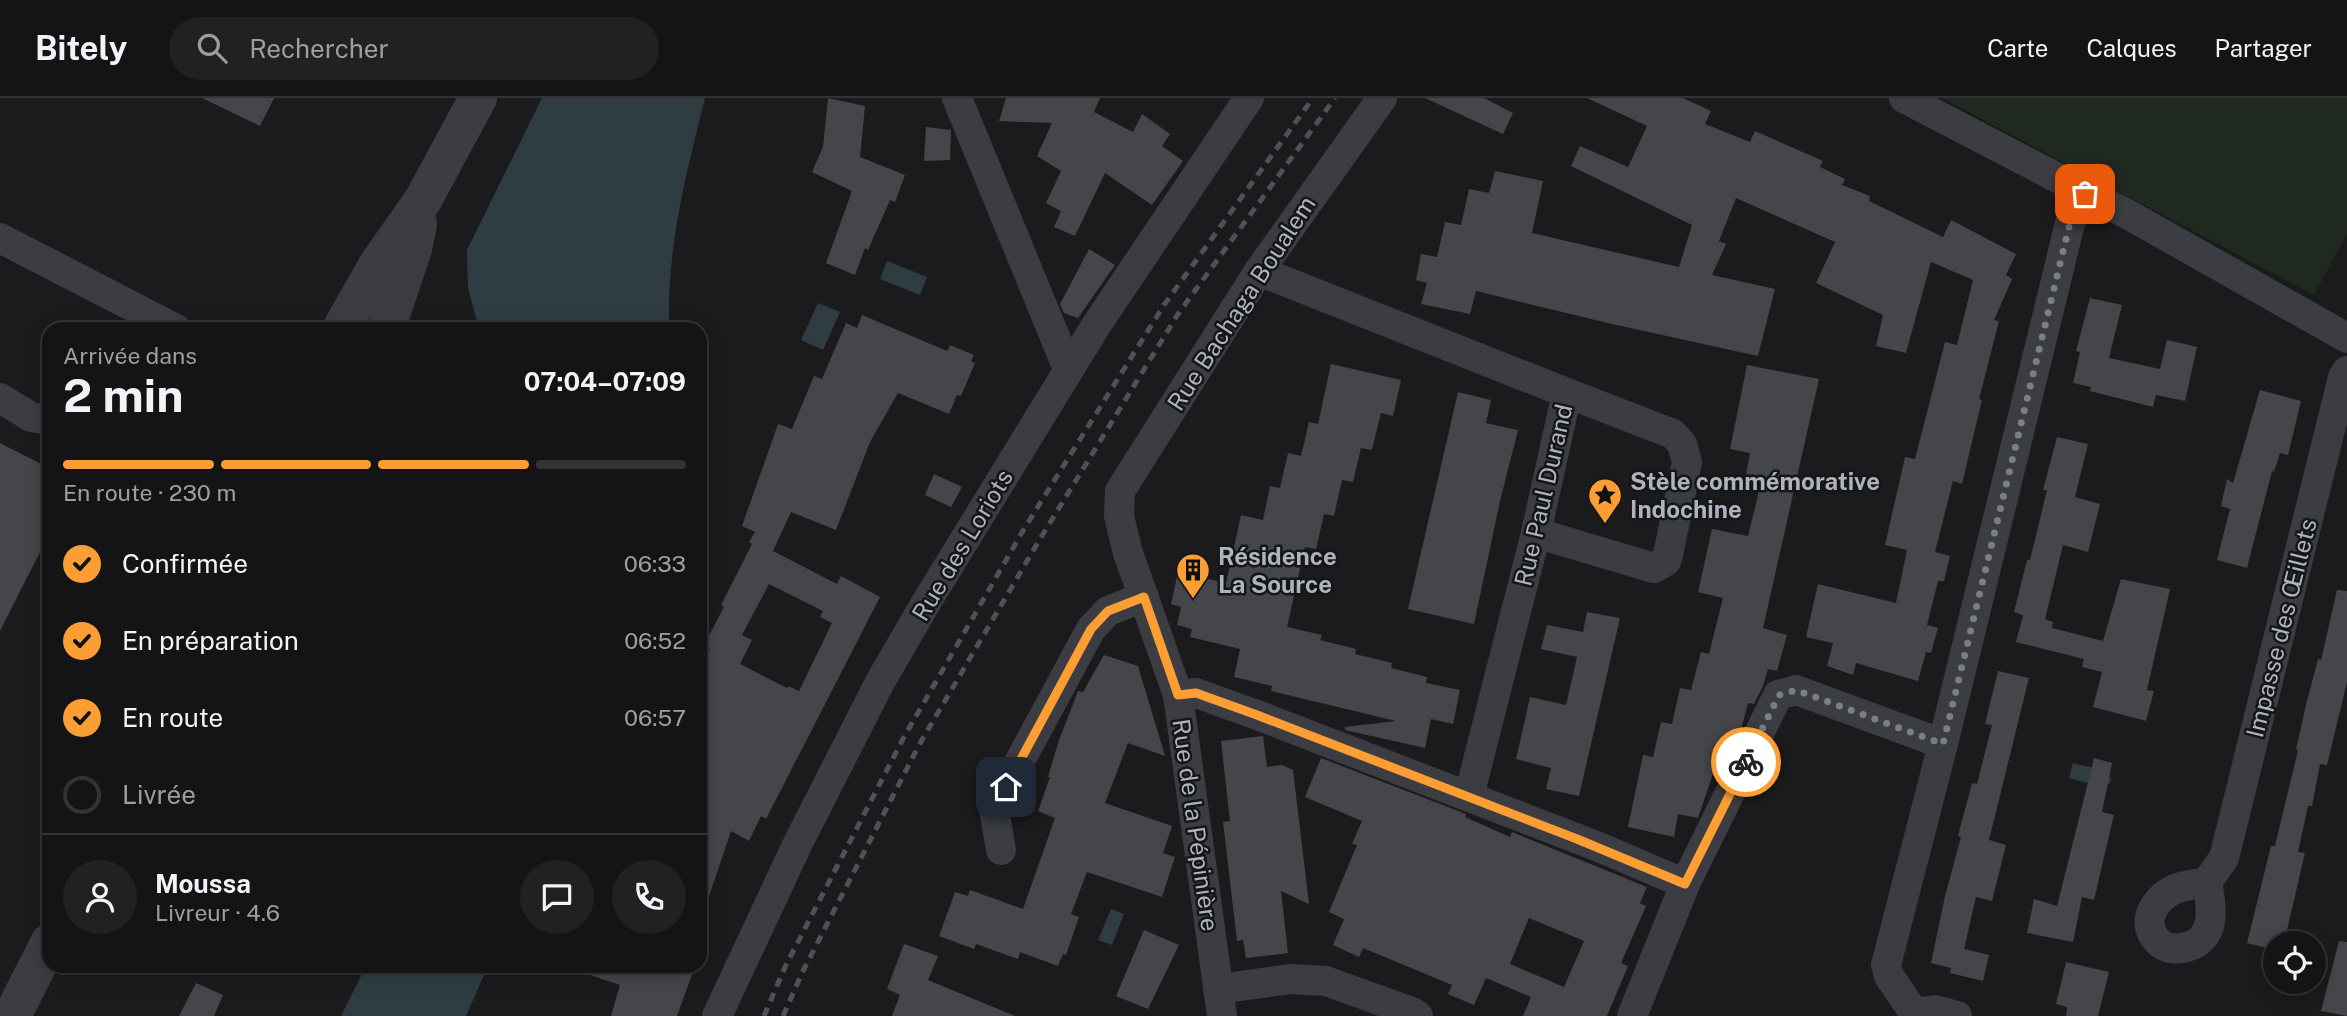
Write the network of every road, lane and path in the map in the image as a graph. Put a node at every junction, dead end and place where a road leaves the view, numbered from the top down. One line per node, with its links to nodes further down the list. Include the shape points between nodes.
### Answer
1 (478, 98): 7 (street)
2 (1249, 98): 14 (street, Rue des Loriots)
3 (1904, 98): 6 (street)
4 (1370, 102): 9 (street, Rue Bachaga Boualem)
5 (967, 105): 14 (street)
6 (2085, 194): 13 (street); 23 (street, via 2070,223)
7 (424, 200): 11 (street, via 378,264); 12 (street)
8 (0, 238): 10 (street)
9 (1259, 271): 16 (street, Rue Paul Durand); 19 (street, Rue Bachaga Boualem, via 1120,491)
10 (135, 319)
11 (345, 322)
12 (388, 322)
13 (2347, 338)
14 (1068, 369): 32 (street, Rue des Loriots, via 880,682)
15 (2347, 371): 26 (street, Impasse des Œillets, via 2224,858)
16 (1567, 393): 20 (street, Rue Paul Durand); 20 (street, via 1673,434 1682,444 1687,462 1668,555 1654,568)
17 (0, 398): 18 (street)
18 (42, 419)
19 (1119, 516): 21 (street, Rue de la Pépinière)
20 (1536, 533): 24 (street, Rue Paul Durand)
21 (1144, 597): 22 (street, Rue de la Pépinière); 25 (street, via 1108,611 1091,629 994,809)
22 (1178, 695): 24 (street, via 1196,693); 29 (street, Rue de la Pépinière)
23 (1943, 744): 27 (street, via 1796,690 1779,695); 30 (street, via 1886,965)
24 (1469, 796): 27 (street)
25 (1001, 850)
26 (2207, 882)
27 (1685, 884): 34 (street)
28 (42, 957): 31 (street)
29 (1220, 1003): 33 (street, via 1291,979 1326,981)
30 (1913, 1015): 35 (street, via 1935,1010)
31 (12, 1016)
32 (717, 1016)
33 (1418, 1016)
34 (1632, 1016)
35 (1957, 1016)

